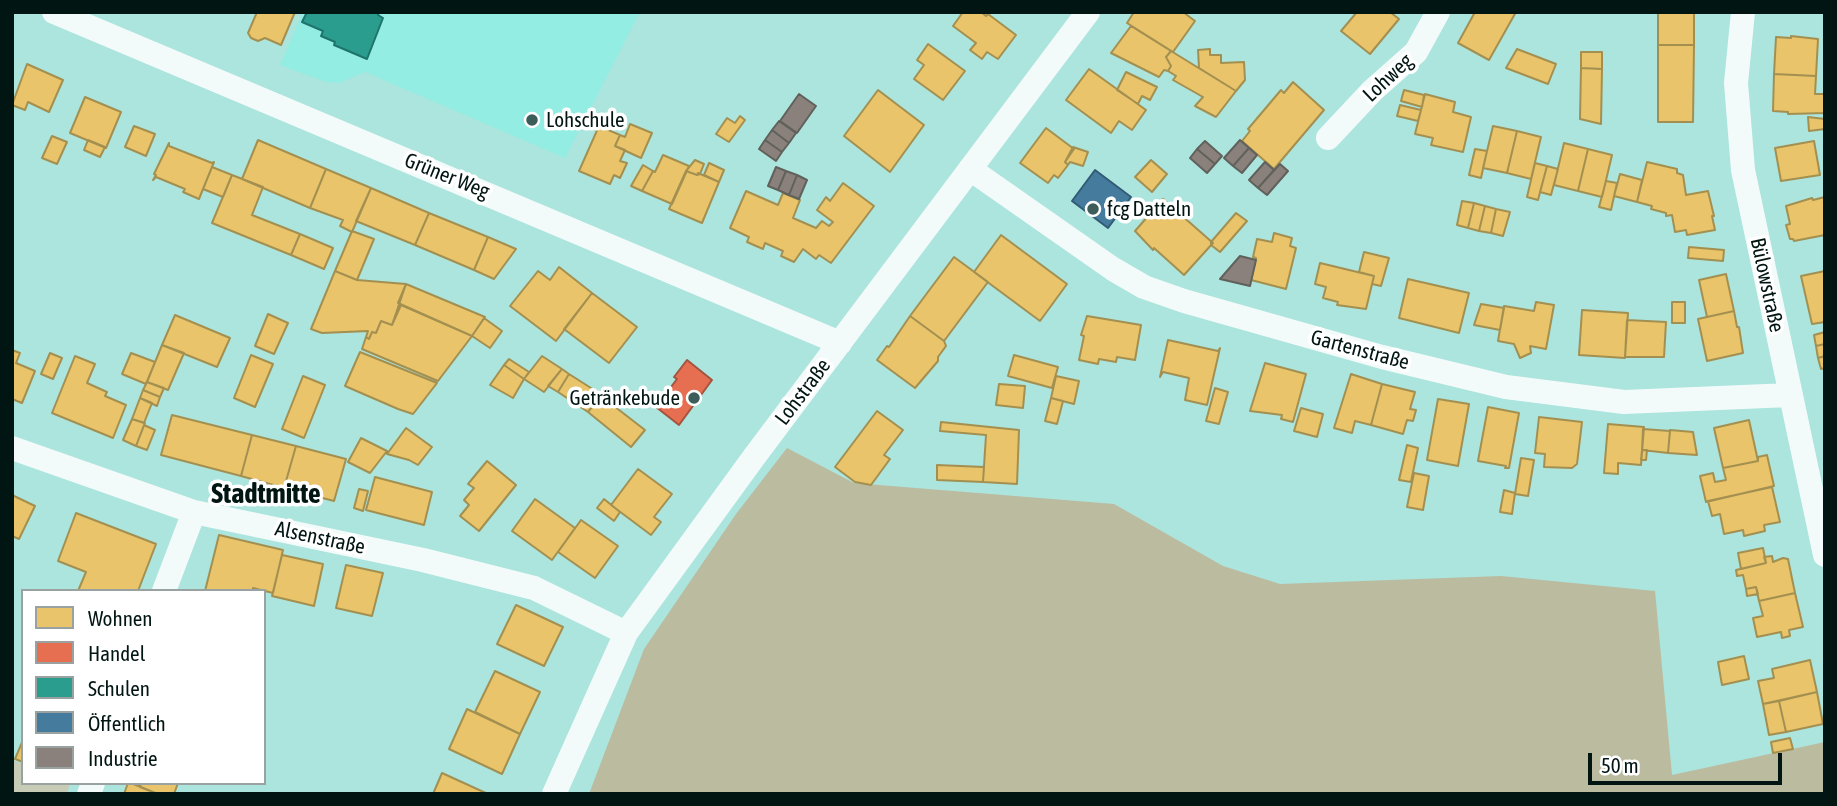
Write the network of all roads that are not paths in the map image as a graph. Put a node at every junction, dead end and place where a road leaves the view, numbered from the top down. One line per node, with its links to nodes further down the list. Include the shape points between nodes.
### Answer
1 (54, 12): 7 (street, Grüner Weg)
2 (1088, 12): 6 (street, Lohstraße)
3 (1438, 12): 5 (street, Lohweg, via 1416,52)
4 (1743, 12): 8 (street, Bülowstraße, via 1736,83 1743,170)
5 (1328, 138)
6 (970, 169): 7 (street, Lohstraße); 8 (street, Gartenstraße, via 1144,287 1382,357 1506,387 1624,402)
7 (840, 343): 13 (street, Lohstraße)
8 (1790, 395): 11 (street, Bülowstraße)
9 (12, 448): 10 (street, Alsenstraße)
10 (194, 512): 12 (street); 13 (street, Alsenstraße, via 423,560 534,589)
11 (1825, 555)
12 (165, 589)
13 (626, 633): 14 (street, Lohstraße)
14 (554, 794)

